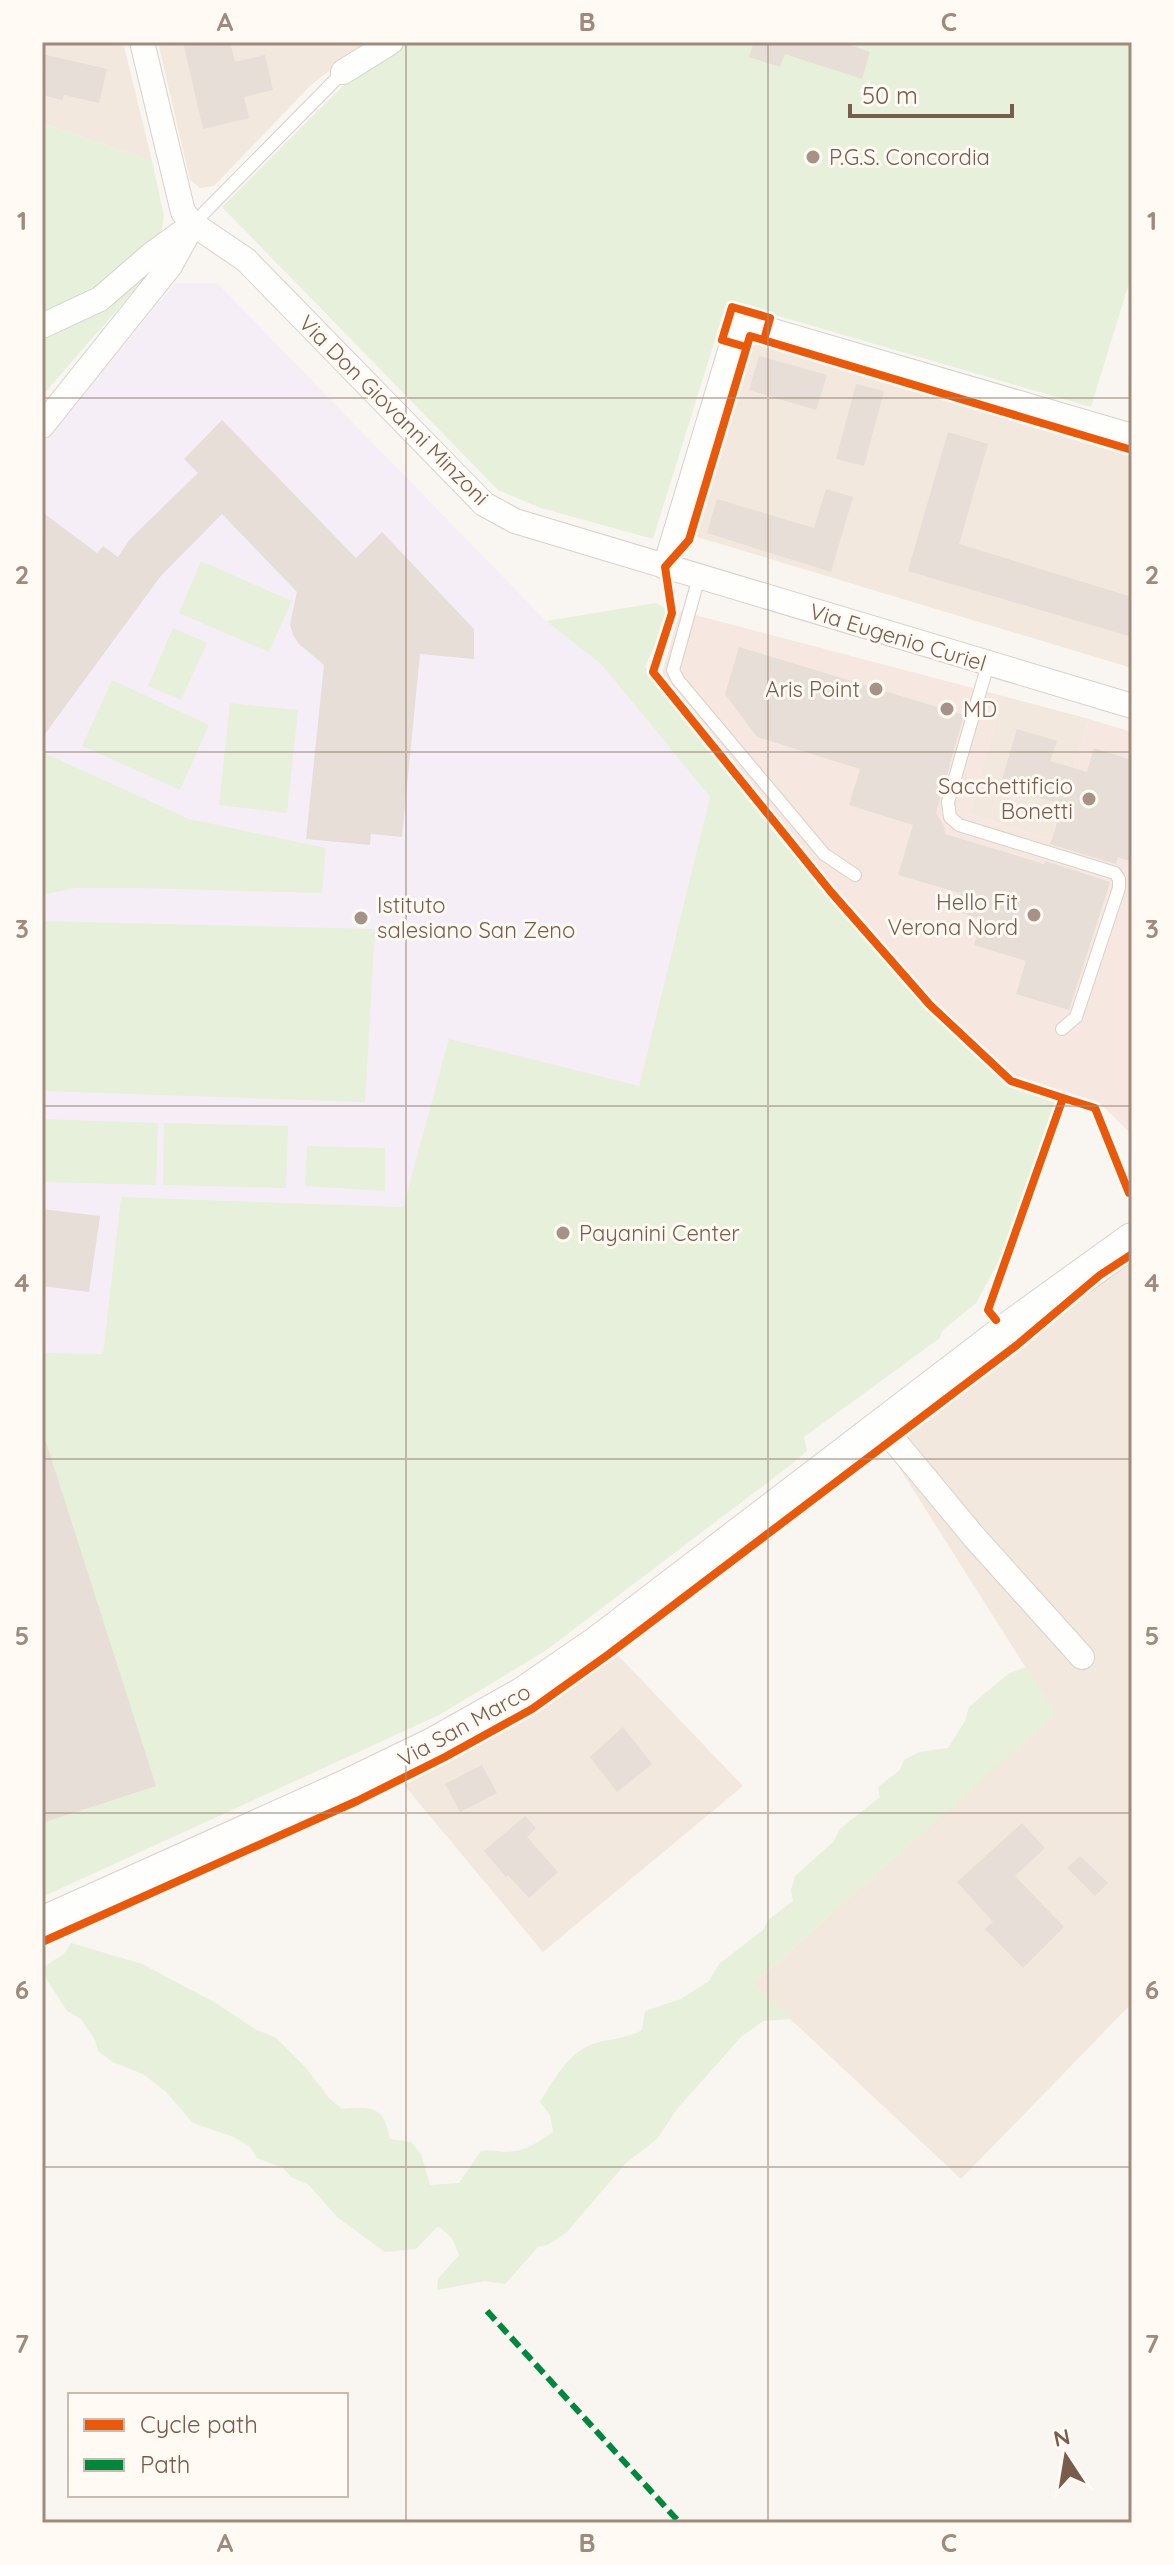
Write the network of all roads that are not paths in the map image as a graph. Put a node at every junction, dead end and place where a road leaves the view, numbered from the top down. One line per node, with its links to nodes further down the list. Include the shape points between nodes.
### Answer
1 (142, 42): 4 (street, via 178,198)
2 (391, 42): 3 (street)
3 (343, 72): 4 (lane)
4 (193, 224): 5 (street, via 100,299); 6 (street, via 170,266); 8 (street, Via Don Giovanni Minzoni, via 246,260 484,504 515,521)
5 (42, 326)
6 (42, 426)
7 (1132, 436): 8 (street, via 739,321)
8 (665, 567): 9 (street, Via Eugenio Curiel)
9 (699, 577): 10 (street, Via Eugenio Curiel); 12 (lane, via 673,670 678,680 824,854)
10 (988, 664): 11 (street, Via Eugenio Curiel); 13 (lane, via 948,802 950,817 959,825 1115,873 1119,879 1076,1017)
11 (1132, 706)
12 (855, 875)
13 (1062, 1029)
14 (1132, 1240): 15 (main road, Via San Marco)
15 (882, 1426): 16 (street); 17 (main road, Via San Marco, via 522,1695 346,1787)
16 (1082, 1657)
17 (42, 1924)

